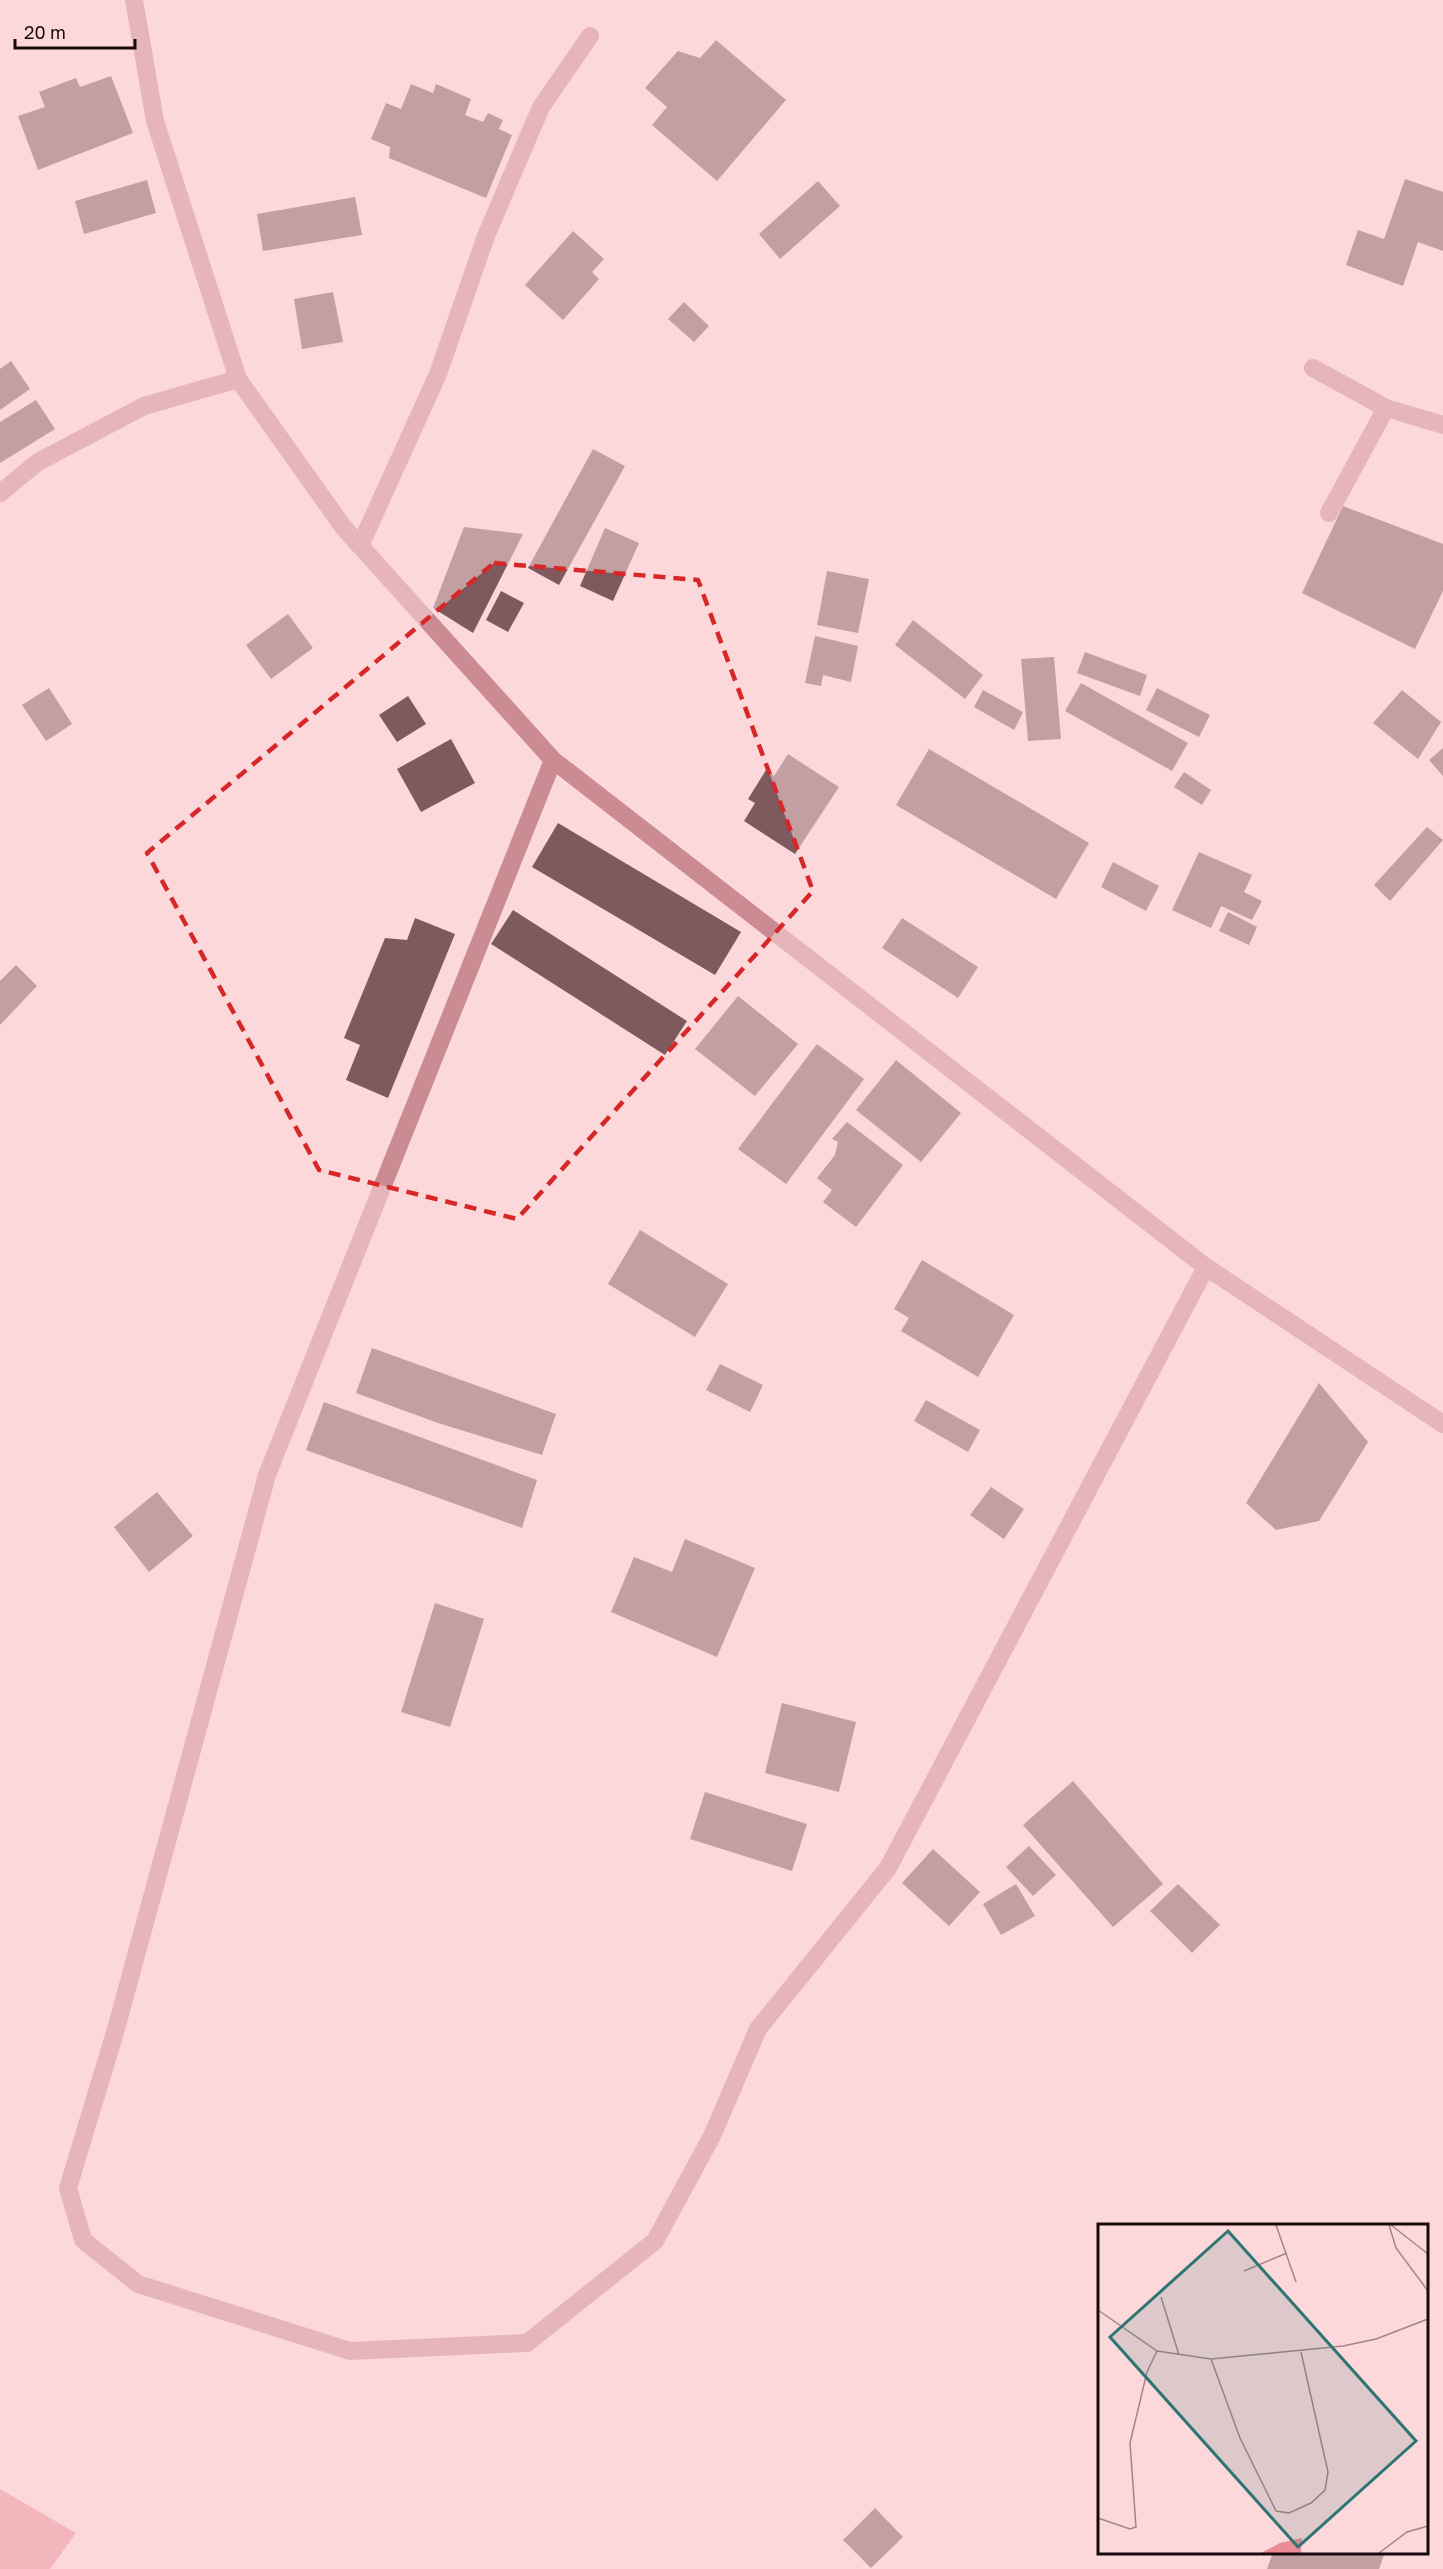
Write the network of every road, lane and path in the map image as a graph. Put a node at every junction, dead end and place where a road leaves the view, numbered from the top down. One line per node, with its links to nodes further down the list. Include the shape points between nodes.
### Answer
1 (134, 0): 4 (street, via 155,121)
2 (590, 36): 9 (street, via 541,107 486,236 438,374)
3 (1313, 368): 5 (street)
4 (238, 379): 7 (street, via 144,406 38,462); 9 (street)
5 (1386, 408): 6 (street); 8 (street)
6 (1443, 425)
7 (0, 493)
8 (1329, 513)
9 (360, 546): 10 (street)
10 (553, 760): 11 (street); 11 (street, via 267,1475 116,2029 68,2188 83,2241 138,2284 350,2351 527,2343 655,2241 712,2136 758,2029 888,1869)
11 (1206, 1267): 12 (street)
12 (1443, 1424)

